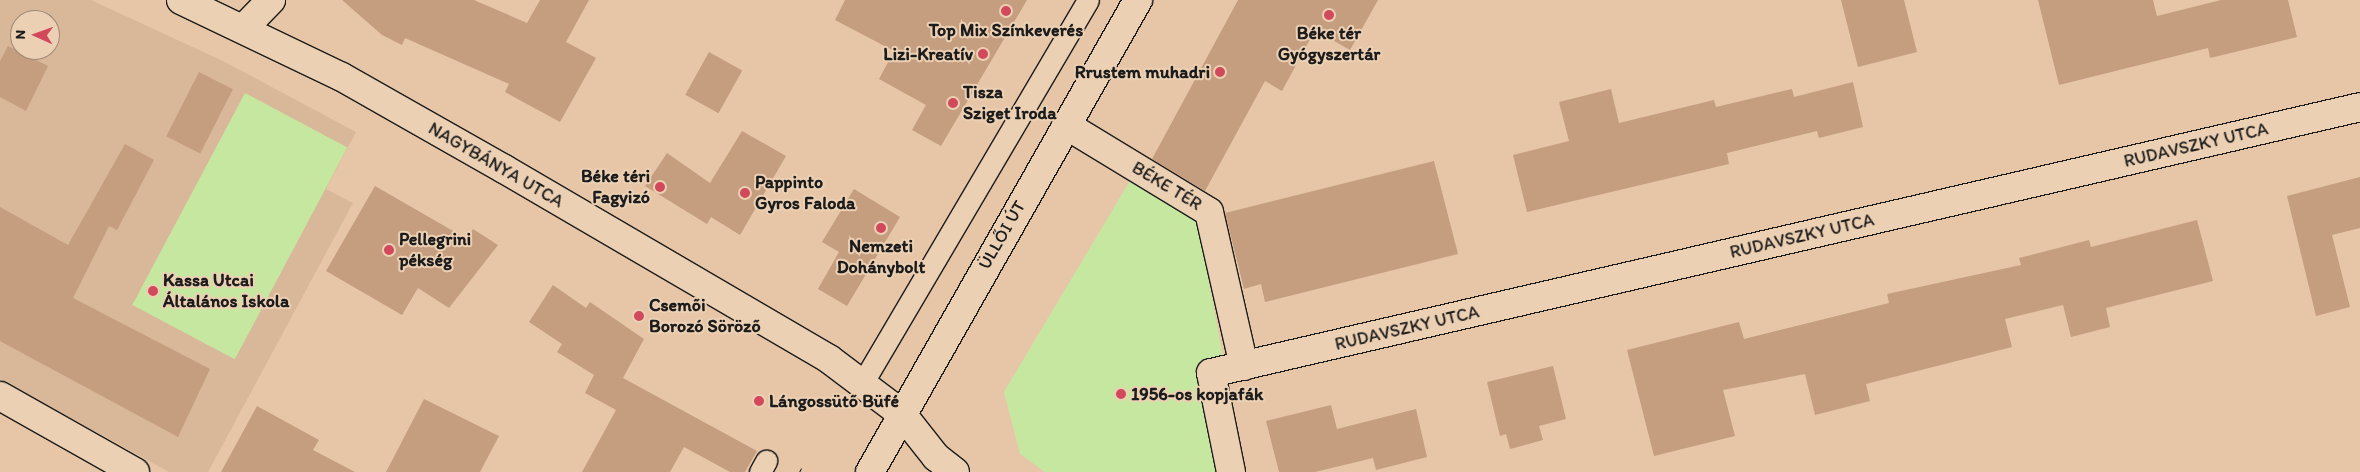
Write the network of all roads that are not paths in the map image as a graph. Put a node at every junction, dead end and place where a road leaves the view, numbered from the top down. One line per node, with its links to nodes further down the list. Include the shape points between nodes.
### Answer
1 (181, 0): 5 (street, NAGYBÁNYA UTCA)
2 (271, 0): 5 (street)
3 (1088, 0): 9 (lane)
4 (1138, 0): 7 (street, ÜLLŐI ÚT)
5 (244, 28): 9 (street, NAGYBÁNYA UTCA, via 513,174)
6 (2360, 107): 8 (street, RUDAVSZKY UTCA)
7 (1066, 124): 8 (street, BÉKE TÉR, via 1209,212); 11 (street, ÜLLŐI ÚT)
8 (1244, 366): 15 (street, RUDAVSZKY UTCA, via 1210,373)
9 (863, 382): 11 (street, NAGYBÁNYA UTCA)
10 (0, 396): 12 (street)
11 (902, 414): 13 (street, ÜLLŐI ÚT); 14 (street, NAGYBÁNYA UTCA, via 936,457)
12 (135, 472)
13 (870, 472)
14 (955, 472)
15 (1231, 472)

